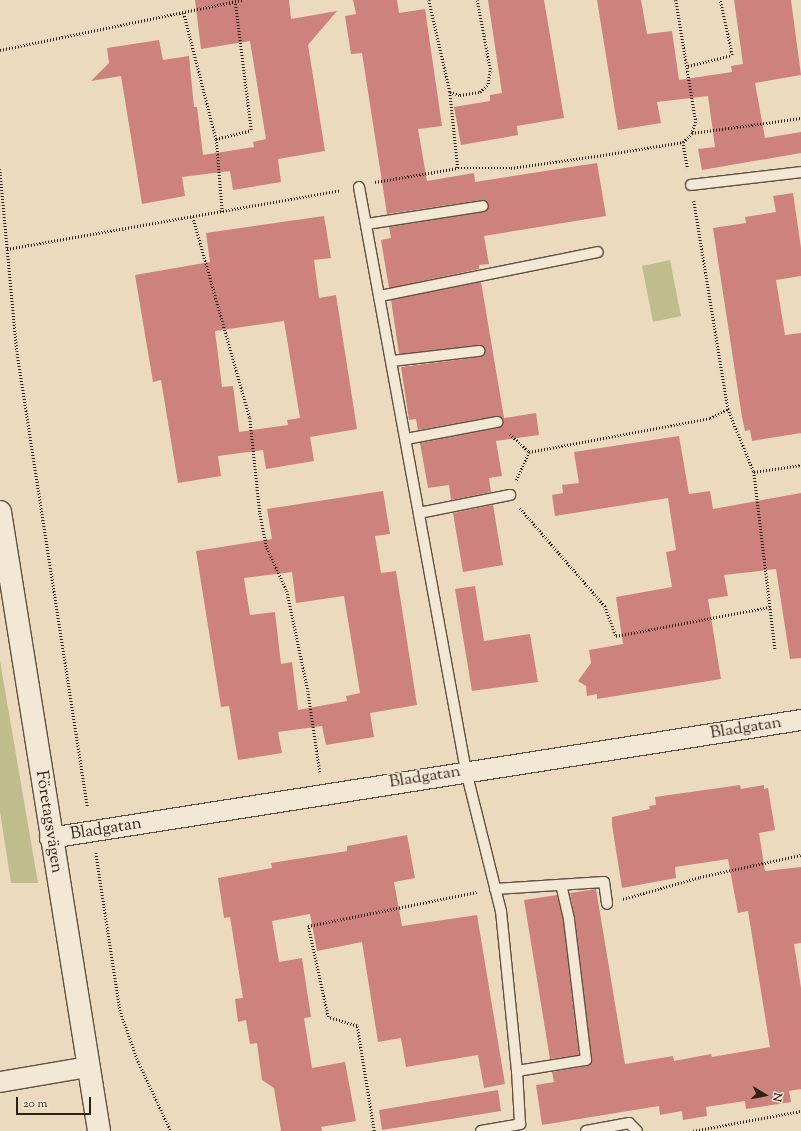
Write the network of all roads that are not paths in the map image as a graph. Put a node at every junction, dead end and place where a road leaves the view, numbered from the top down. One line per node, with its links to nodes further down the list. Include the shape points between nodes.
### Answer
1 (801, 172): 2 (lane)
2 (691, 185)
3 (359, 187): 5 (lane)
4 (483, 206): 5 (lane)
5 (367, 224): 7 (lane)
6 (598, 252): 7 (lane)
7 (380, 296): 9 (lane)
8 (479, 351): 9 (lane)
9 (392, 361): 11 (lane)
10 (497, 422): 11 (lane)
11 (406, 439): 14 (lane)
12 (510, 495): 14 (lane)
13 (0, 512): 17 (street, Företagsvägen)
14 (419, 513): 16 (lane)
15 (801, 720): 16 (street, Bladgatan)
16 (466, 771): 17 (street, Bladgatan); 19 (lane)
17 (50, 838): 21 (street, Företagsvägen)
18 (561, 885): 19 (lane); 20 (lane, via 604,882); 22 (lane, via 569,919 586,1060)
19 (495, 889): 22 (lane, via 501,912)
20 (607, 904)
21 (88, 1067): 23 (street); 25 (street, Företagsvägen)
22 (517, 1071): 24 (lane)
23 (0, 1082)
24 (521, 1128): 26 (lane)
25 (99, 1131)
26 (481, 1131)
27 (586, 1131): 28 (lane, via 629,1123)
28 (637, 1131)

